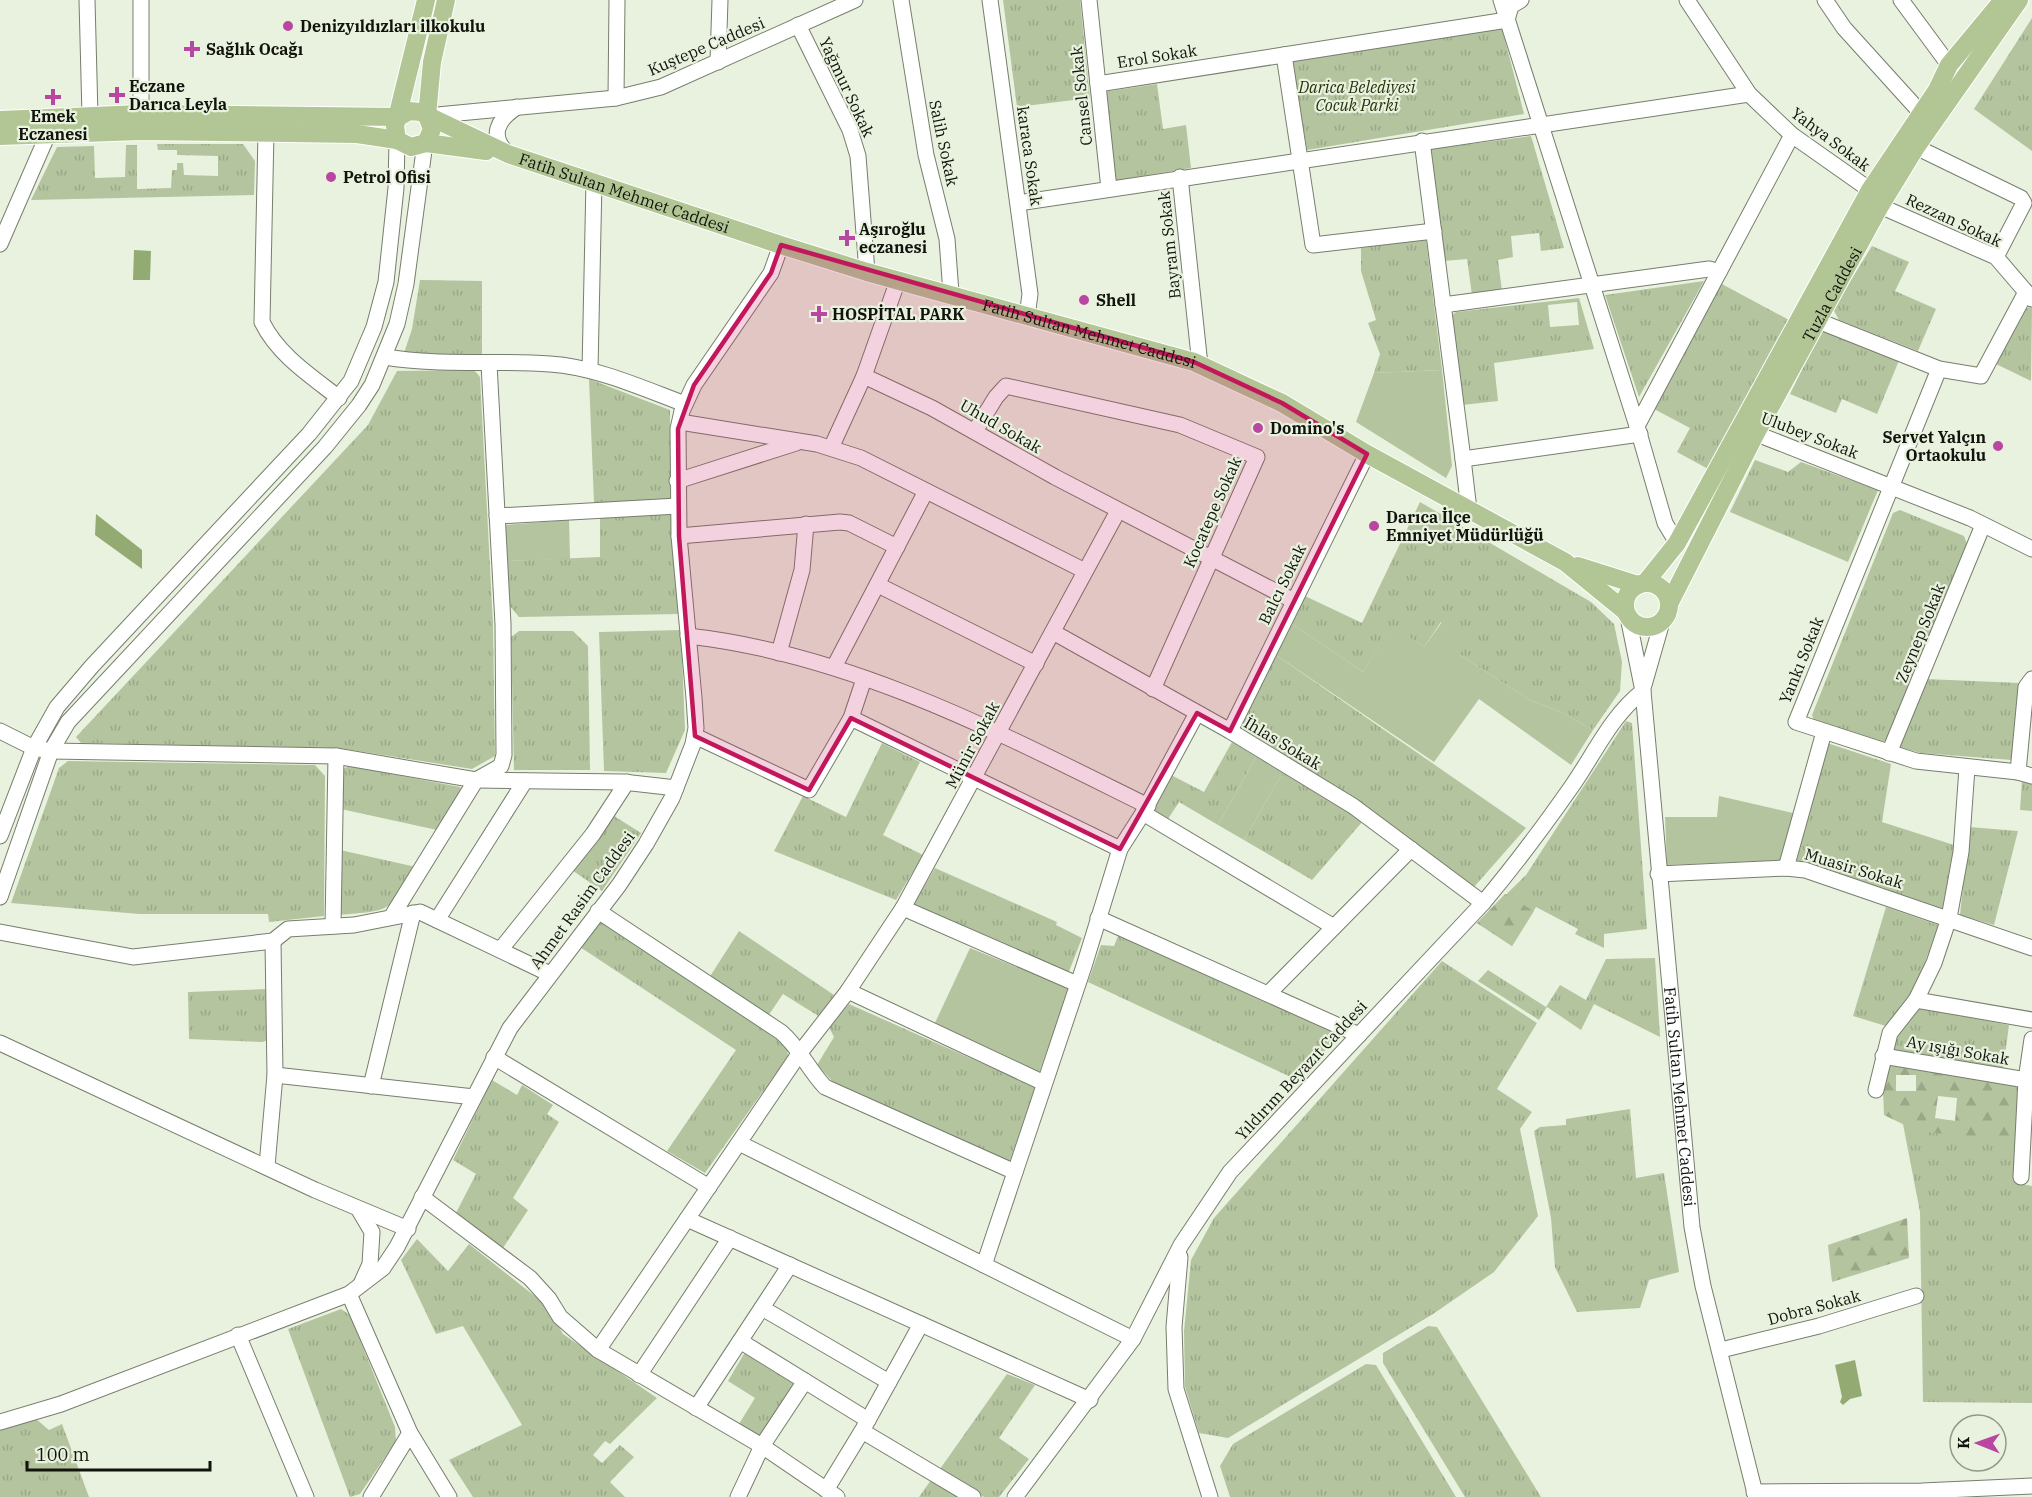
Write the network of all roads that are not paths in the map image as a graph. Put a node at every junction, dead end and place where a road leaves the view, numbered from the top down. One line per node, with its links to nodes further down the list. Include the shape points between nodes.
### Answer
1 (87, 0): 31 (street)
2 (141, 0): 30 (street)
3 (426, 0): 24 (main road)
4 (446, 0): 28 (main road, via 432,62)
5 (617, 0): 26 (street)
6 (720, 0): 21 (street)
7 (855, 0): 19 (street, Kuştepe Caddesi)
8 (901, 0): 63 (street, Salih Sokak, via 922,135 947,239)
9 (990, 0): 53 (street, karaca Sokak)
10 (1089, 0): 23 (street, Cansel Sokak)
11 (1501, 0): 18 (street)
12 (1521, 0): 18 (street, via 1511,6)
13 (1687, 0): 25 (street, Yahya Sokak)
14 (1825, 0): 29 (street, via 1844,28)
15 (1901, 0): 22 (street)
16 (2003, 0): 22 (main road, Tuzla Caddesi)
17 (2019, 0): 45 (main road, Tuzla Caddesi)
18 (1507, 20): 20 (street, Erol Sokak); 35 (street)
19 (798, 25): 21 (street, Kuştepe Caddesi); 59 (street, Yağmur Sokak, via 850,130 858,156)
20 (1284, 55): 23 (street, Erol Sokak); 47 (street)
21 (718, 62): 26 (street, Kuştepe Caddesi, via 661,87)
22 (1949, 64): 29 (main road, Tuzla Caddesi)
23 (1098, 84): 51 (street, Cansel Sokak)
24 (405, 89): 32 (main road, via 395,106); 33 (main road)
25 (1749, 94): 35 (street); 39 (street, Yahya Sokak)
26 (616, 98): 27 (street, Kuştepe Caddesi)
27 (517, 107): 28 (street, Kuştepe Caddesi, via 454,114); 46 (street, via 503,118 496,131 498,142)
28 (429, 108): 33 (main road); 43 (main road, via 432,129); 46 (main road, Fatih Sultan Mehmet Caddesi)
29 (1921, 113): 52 (main road, Tuzla Caddesi)
30 (141, 114): 31 (main road); 36 (main road)
31 (90, 116): 34 (main road)
32 (380, 117): 33 (main road); 36 (main road)
33 (399, 117): 41 (main road)
34 (0, 120)
35 (1540, 124): 42 (street); 62 (street)
36 (357, 126): 37 (main road); 41 (main road)
37 (266, 132): 38 (main road); 74 (street, via 262,322 295,364)
38 (48, 134): 40 (main road); 56 (street)
39 (1792, 135): 52 (street, Yahya Sokak); 60 (street)
40 (0, 136)
41 (388, 139): 43 (main road, Fatih Sultan Mehmet Caddesi, via 411,147); 74 (street, via 396,162 393,223 382,301 363,356)
42 (1422, 141): 47 (street); 55 (street)
43 (425, 143): 44 (main road, Fatih Sultan Mehmet Caddesi); 48 (street)
44 (446, 145): 46 (main road, Fatih Sultan Mehmet Caddesi); 48 (street)
45 (1916, 147): 54 (main road, Tuzla Caddesi); 58 (street, via 2021,198 2024,203)
46 (508, 154): 50 (main road, Fatih Sultan Mehmet Caddesi)
47 (1300, 159): 49 (street); 55 (street, via 1313,245)
48 (423, 162): 68 (street, via 405,293)
49 (1180, 177): 51 (street, Bayram Sokak); 70 (street, Bayram Sokak)
50 (594, 181): 57 (main road, Fatih Sultan Mehmet Caddesi); 72 (street)
51 (1109, 189): 53 (street, Bayram Sokak)
52 (1870, 190): 78 (main road, Tuzla Caddesi)
53 (1018, 204): 66 (street, karaca Sokak, via 1030,294)
54 (1880, 206): 58 (street, Rezzan Sokak); 67 (main road, Tuzla Caddesi)
55 (1434, 231): 65 (street)
56 (0, 244)
57 (781, 245): 59 (main road, Fatih Sultan Mehmet Caddesi); 75 (street, Ahmet Rasim Caddesi, via 771,273 706,365)
58 (1996, 257): 64 (street, Rezzan Sokak)
59 (867, 272): 61 (main road, Fatih Sultan Mehmet Caddesi)
60 (1719, 272): 62 (street, via 1709,269); 77 (street)
61 (898, 280): 63 (main road, Fatih Sultan Mehmet Caddesi); 73 (street)
62 (1592, 286): 65 (street); 77 (street)
63 (951, 293): 66 (main road, Fatih Sultan Mehmet Caddesi)
64 (2029, 295): 71 (street, via 1981,376)
65 (1443, 305): 83 (street)
66 (1027, 317): 70 (main road, Fatih Sultan Mehmet Caddesi)
67 (1816, 320): 71 (street); 78 (main road, Tuzla Caddesi)
68 (386, 357): 69 (street); 123 (street, via 359,405 325,447 83,704)
69 (489, 364): 72 (street, via 550,364); 90 (street)
70 (1200, 365): 82 (main road, Fatih Sultan Mehmet Caddesi, via 1282,403)
71 (1939, 369): 85 (street)
72 (590, 370): 75 (street)
73 (864, 376): 79 (street, Uhud Sokak); 81 (street)
74 (339, 398): 122 (street, via 92,666 57,707)
75 (685, 404): 76 (street, Ahmet Rasim Caddesi)
76 (680, 422): 80 (street); 84 (street, Ahmet Rasim Caddesi)
77 (1638, 430): 83 (street); 94 (street, via 1665,523)
78 (1748, 430): 85 (street, Ulubey Sokak); 94 (main road, Tuzla Caddesi); 103 (main road, Tuzla Caddesi)
79 (975, 431): 88 (street, Uhud Sokak); 97 (street, Kocatepe Sokak, via 1006,386 1180,425 1257,457)
80 (799, 442): 81 (street); 84 (street)
81 (831, 448): 86 (street, via 890,471)
82 (1367, 454): 89 (main road, Fatih Sultan Mehmet Caddesi); 102 (street, Balcı Sokak)
83 (1463, 459): 89 (street)
84 (677, 481): 87 (street, Ahmet Rasim Caddesi)
85 (1891, 487): 92 (street, Ulubey Sokak); 119 (street, Yankı Sokak, via 1796,722)
86 (926, 491): 95 (street); 99 (street)
87 (678, 506): 90 (street); 93 (street, Ahmet Rasim Caddesi)
88 (1118, 510): 97 (street); 99 (street, Münir Sokak)
89 (1469, 510): 98 (main road, Fatih Sultan Mehmet Caddesi)
90 (497, 516): 129 (street, via 504,755 501,766)
91 (806, 524): 93 (street); 95 (street, via 849,523); 108 (street, via 802,570)
92 (1983, 525): 96 (street, Ulubey Sokak); 124 (street, Zeynep Sokak)
93 (679, 536): 107 (street, Ahmet Rasim Caddesi)
94 (1677, 543): 100 (main road, Tuzla Caddesi)
95 (897, 547): 101 (street)
96 (2032, 549)
97 (1211, 559): 102 (street); 113 (street, Kocatepe Sokak)
98 (1565, 562): 100 (main road); 104 (main road, Fatih Sultan Mehmet Caddesi)
99 (1085, 571): 106 (street, Münir Sokak)
100 (1642, 584): 103 (main road, via 1659,586); 104 (main road, via 1626,596)
101 (879, 585): 109 (street); 110 (street)
102 (1294, 602): 118 (street, Balcı Sokak)
103 (1669, 604): 105 (main road)
104 (1626, 614): 105 (main road, via 1644,628); 114 (street, Fatih Sultan Mehmet Caddesi)
105 (1662, 622): 114 (street, Fatih Sultan Mehmet Caddesi)
106 (1053, 632): 109 (street, Münir Sokak); 113 (street, İhlas Sokak)
107 (688, 636): 108 (street); 121 (street, Ahmet Rasim Caddesi)
108 (779, 653): 110 (street)
109 (1036, 664): 120 (street, Münir Sokak)
110 (834, 667): 111 (street)
111 (864, 679): 116 (street); 120 (street, via 916,697)
112 (2032, 679): 127 (street, via 2026,687)
113 (1153, 689): 115 (street, İhlas Sokak)
114 (1643, 690): 138 (street, Fatih Sultan Mehmet Caddesi); 140 (street, Yıldırım Beyazıt Caddesi, via 1623,706 1541,829)
115 (1197, 713): 118 (street, İhlas Sokak); 133 (street)
116 (851, 718): 121 (street, via 809,790); 128 (street)
117 (0, 731): 122 (street)
118 (1230, 731): 136 (street, İhlas Sokak, via 1353,806)
119 (1824, 732): 124 (street, Yankı Sokak); 137 (street)
120 (998, 735): 128 (street, Münir Sokak); 133 (street)
121 (695, 736): 132 (street, Ahmet Rasim Caddesi)
122 (34, 748): 123 (street); 134 (street)
123 (51, 751): 125 (street); 139 (street)
124 (1889, 753): 126 (street, Yankı Sokak)
125 (336, 756): 129 (street); 148 (street)
126 (1967, 768): 127 (street, Yankı Sokak); 146 (street, via 1961,852)
127 (2025, 774)
128 (975, 776): 135 (street); 141 (street, Münir Sokak)
129 (476, 780): 130 (street); 144 (street)
130 (525, 781): 131 (street); 147 (street)
131 (627, 782): 132 (street); 153 (street, via 592,834)
132 (676, 788): 142 (street, Ahmet Rasim Caddesi, via 646,844)
133 (1146, 809): 135 (street); 149 (street)
134 (0, 836)
135 (1120, 849): 145 (street)
136 (1411, 849): 140 (street, İhlas Sokak); 149 (street)
137 (1786, 868): 138 (street, Muasir Sokak); 146 (street, Muasir Sokak, via 1825,875)
138 (1658, 874): 193 (street, Fatih Sultan Mehmet Caddesi, via 1692,1227)
139 (0, 897)
140 (1483, 903): 160 (street, Yıldırım Beyazıt Caddesi)
141 (903, 908): 155 (street); 156 (street, Münir Sokak)
142 (597, 911): 154 (street, Ahmet Rasim Caddesi); 163 (street, via 781,1032 795,1043)
143 (413, 913): 144 (street); 147 (street); 169 (street)
144 (392, 915): 148 (street)
145 (1098, 918): 155 (street); 157 (street)
146 (1949, 918): 152 (street, Muasir Sokak); 158 (street)
147 (437, 920): 153 (street)
148 (333, 926): 151 (street, via 288,929)
149 (1334, 927): 157 (street)
150 (0, 932): 151 (street, via 133,957)
151 (273, 941): 166 (street)
152 (2032, 948)
153 (501, 950): 154 (street)
154 (550, 974): 165 (street, Ahmet Rasim Caddesi)
155 (1077, 984): 168 (street)
156 (848, 991): 163 (street, Münir Sokak); 168 (street)
157 (1268, 994): 160 (street)
158 (1916, 1000): 159 (street); 164 (street, via 1890,1033)
159 (2032, 1020)
160 (1359, 1035): 182 (street, Yıldırım Beyazıt Caddesi, via 1230,1172)
161 (2032, 1039): 167 (street)
162 (0, 1043): 173 (street)
163 (800, 1054): 172 (street, Münir Sokak); 174 (street, via 825,1087)
164 (1883, 1056): 167 (street, Ay ışığı Sokak); 170 (street)
165 (494, 1057): 171 (street, Ahmet Rasim Caddesi); 176 (street)
166 (275, 1076): 169 (street); 173 (street)
167 (2026, 1080): 175 (street)
168 (1044, 1083): 174 (street)
169 (371, 1086): 171 (street)
170 (1876, 1090)
171 (474, 1097): 177 (street, Ahmet Rasim Caddesi)
172 (739, 1143): 176 (street, Münir Sokak); 184 (street)
173 (267, 1167): 178 (street)
174 (1015, 1172): 184 (street)
175 (2021, 1177)
176 (709, 1187): 179 (street, Münir Sokak)
177 (422, 1197): 180 (street, Ahmet Rasim Caddesi); 192 (street, via 530,1278 560,1317)
178 (358, 1210): 180 (street); 185 (street, via 372,1232 370,1264)
179 (687, 1219): 181 (street); 192 (street, Münir Sokak)
180 (408, 1229): 185 (street, Ahmet Rasim Caddesi, via 383,1268)
181 (730, 1238): 183 (street); 194 (street)
182 (1181, 1245): 190 (street, Yıldırım Beyazıt Caddesi); 212 (street, via 1174,1327 1176,1389)
183 (790, 1265): 187 (street); 188 (street)
184 (984, 1265): 190 (street)
185 (354, 1290): 189 (street, Ahmet Rasim Caddesi); 201 (street)
186 (1916, 1296): 193 (street, Dobra Sokak, via 1819,1326)
187 (762, 1308): 191 (street); 196 (street)
188 (921, 1324): 196 (street); 197 (street)
189 (238, 1335): 199 (street, Ahmet Rasim Caddesi, via 61,1404); 206 (street)
190 (1133, 1339): 197 (street, Yıldırım Beyazıt Caddesi)
191 (740, 1341): 195 (street); 198 (street)
192 (598, 1350): 194 (street)
193 (1721, 1350): 205 (street, Fatih Sultan Mehmet Caddesi)
194 (639, 1375): 198 (street)
195 (805, 1381): 200 (street); 202 (street)
196 (889, 1382): 200 (street)
197 (1090, 1400): 211 (street, Yıldırım Beyazıt Caddesi)
198 (696, 1408): 202 (street)
199 (0, 1422)
200 (865, 1426): 204 (street); 210 (street)
201 (410, 1433): 207 (street); 208 (street)
202 (762, 1446): 204 (street); 209 (street)
203 (2032, 1486): 205 (street)
204 (831, 1493)
205 (1755, 1494)
206 (306, 1497)
207 (371, 1497)
208 (449, 1497)
209 (738, 1497)
210 (974, 1497)
211 (1015, 1497)
212 (1210, 1497)

